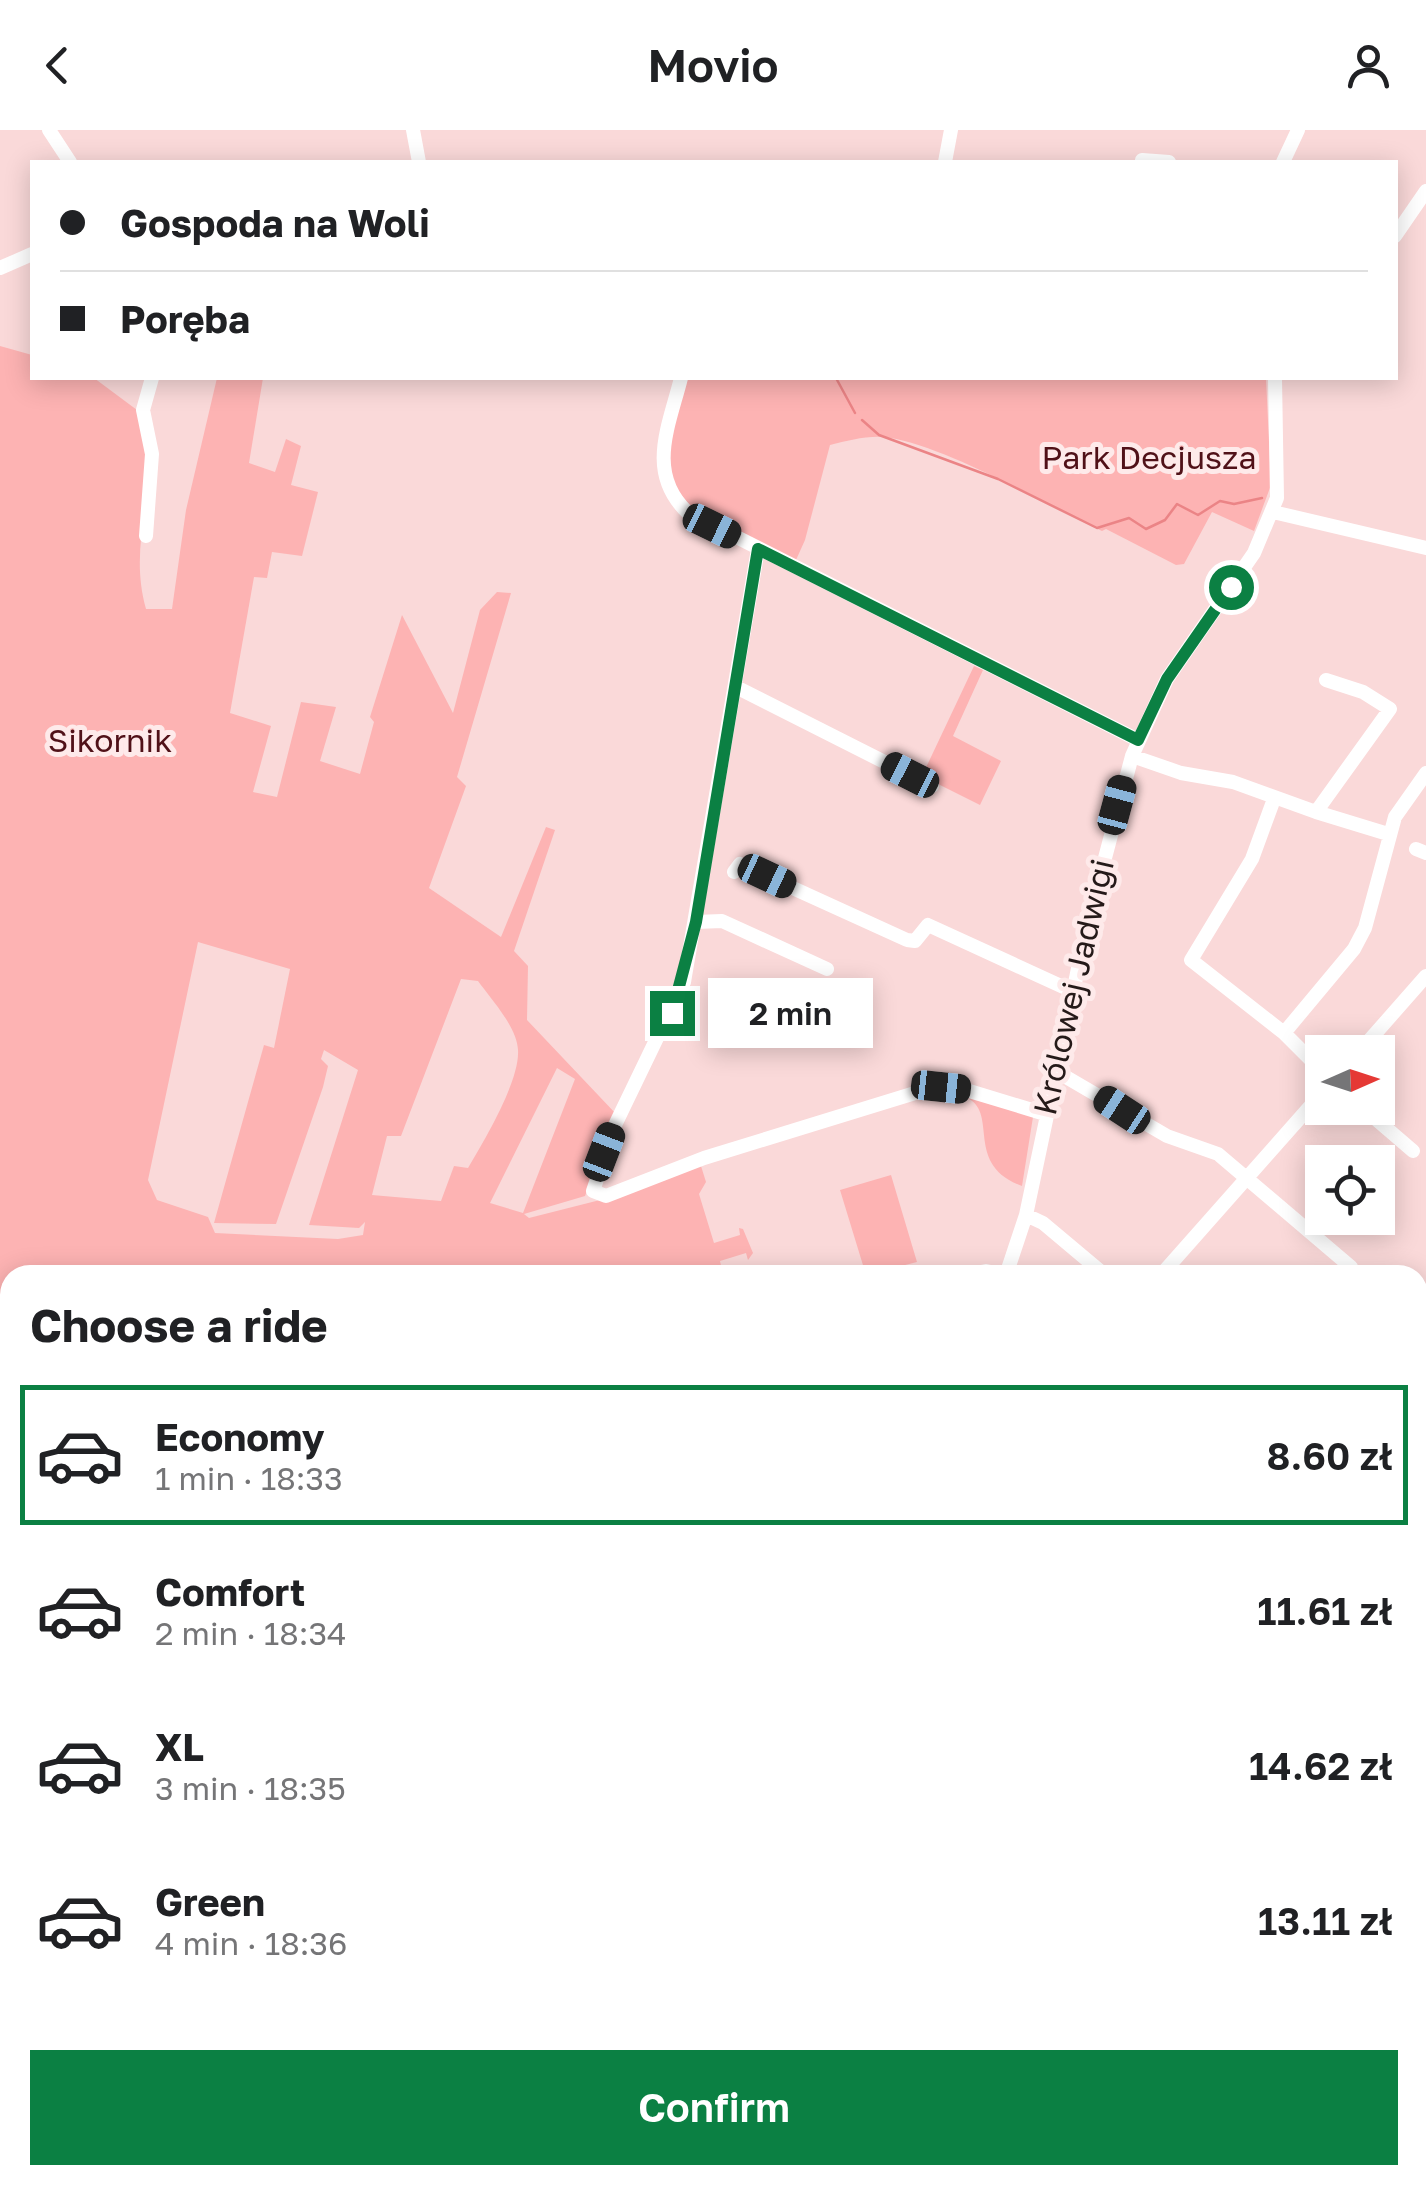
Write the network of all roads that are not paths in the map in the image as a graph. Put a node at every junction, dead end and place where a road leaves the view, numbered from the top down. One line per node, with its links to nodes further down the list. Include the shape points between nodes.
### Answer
1 (49, 130): 5 (street)
2 (413, 130): 6 (street)
3 (951, 130): 7 (street)
4 (1298, 130): 8 (street)
5 (69, 160)
6 (419, 160)
7 (946, 160)
8 (1284, 160)
9 (1426, 191): 10 (street)
10 (1398, 232)
11 (30, 255): 12 (street)
12 (0, 268)
13 (151, 380): 17 (street, via 143,410 152,454)
14 (680, 380): 19 (street, via 662,447 670,492 687,512)
15 (1276, 380): 16 (street, Królowej Jadwigi, via 1280,475)
16 (1273, 512): 18 (street); 22 (street, Królowej Jadwigi, via 1245,566 1167,679)
17 (146, 536)
18 (1426, 548)
19 (758, 549): 21 (street); 22 (street)
20 (1326, 680): 27 (street, via 1390,708)
21 (736, 687): 25 (street); 30 (street)
22 (1138, 740): 23 (street, Królowej Jadwigi)
23 (1132, 756): 26 (street); 33 (street, Królowej Jadwigi)
24 (1426, 773): 28 (street)
25 (932, 786)
26 (1274, 799): 27 (street); 34 (street, via 1252,859 1190,960)
27 (1316, 812): 28 (street)
28 (1388, 834): 34 (street, via 1366,928)
29 (734, 872): 33 (street, via 740,864 907,940 915,941 928,925)
30 (696, 922): 31 (street, via 722,921); 39 (street, via 684,982 616,1123 593,1182 597,1196 928,1089 966,1090)
31 (827, 969)
32 (1426, 976): 35 (street)
33 (1072, 991): 37 (street, Królowej Jadwigi)
34 (1284, 1033): 36 (street)
35 (1374, 1035)
36 (1305, 1054)
37 (1054, 1070): 39 (street, Królowej Jadwigi); 42 (street, via 1167,1136 1218,1154)
38 (1305, 1112): 42 (street)
39 (1044, 1114): 43 (street, Królowej Jadwigi)
40 (1382, 1125): 41 (street)
41 (1412, 1151)
42 (1248, 1177): 46 (street); 47 (street)
43 (1026, 1215): 44 (street, Królowej Jadwigi); 45 (street)
44 (1005, 1265)
45 (1093, 1265)
46 (1170, 1265)
47 (1349, 1265)

